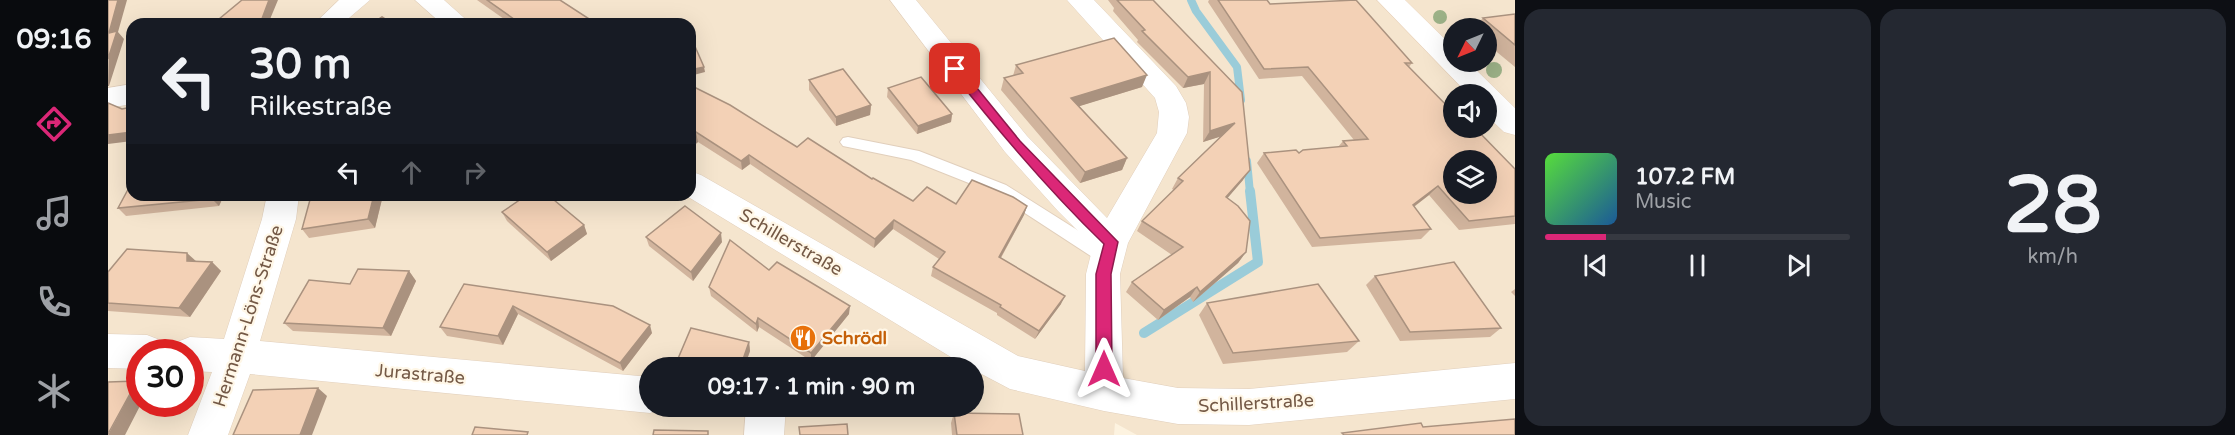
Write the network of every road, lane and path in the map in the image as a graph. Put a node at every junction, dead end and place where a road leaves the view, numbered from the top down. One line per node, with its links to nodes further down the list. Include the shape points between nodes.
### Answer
1 (357, 0): 6 (street)
2 (428, 0): 7 (street)
3 (903, 0): 16 (street, via 1016,144)
4 (1080, 0): 16 (street, via 1150,73 1174,106 1172,133)
5 (1390, 0): 8 (street)
6 (334, 18)
7 (450, 18)
8 (1473, 84)
9 (126, 95): 10 (street)
10 (108, 98)
11 (1497, 108): 12 (street)
12 (1515, 125)
13 (848, 142): 16 (lane, via 914,155 1000,189)
14 (696, 187): 21 (street, Schillerstraße)
15 (282, 201): 20 (street, Hermann-Löns-Straße)
16 (1109, 250): 23 (street, via 1103,274)
17 (108, 351): 18 (street)
18 (126, 351)
19 (204, 355): 20 (street, Jurastraße)
20 (237, 356): 24 (street, Jurastraße); 26 (street, Hermann-Löns-Straße)
21 (992, 374): 23 (street, Schillerstraße)
22 (1515, 381): 23 (street, Schillerstraße, via 1249,407 1178,406)
23 (1104, 393)
24 (639, 394)
25 (765, 417): 27 (street)
26 (208, 435)
27 (764, 435)

